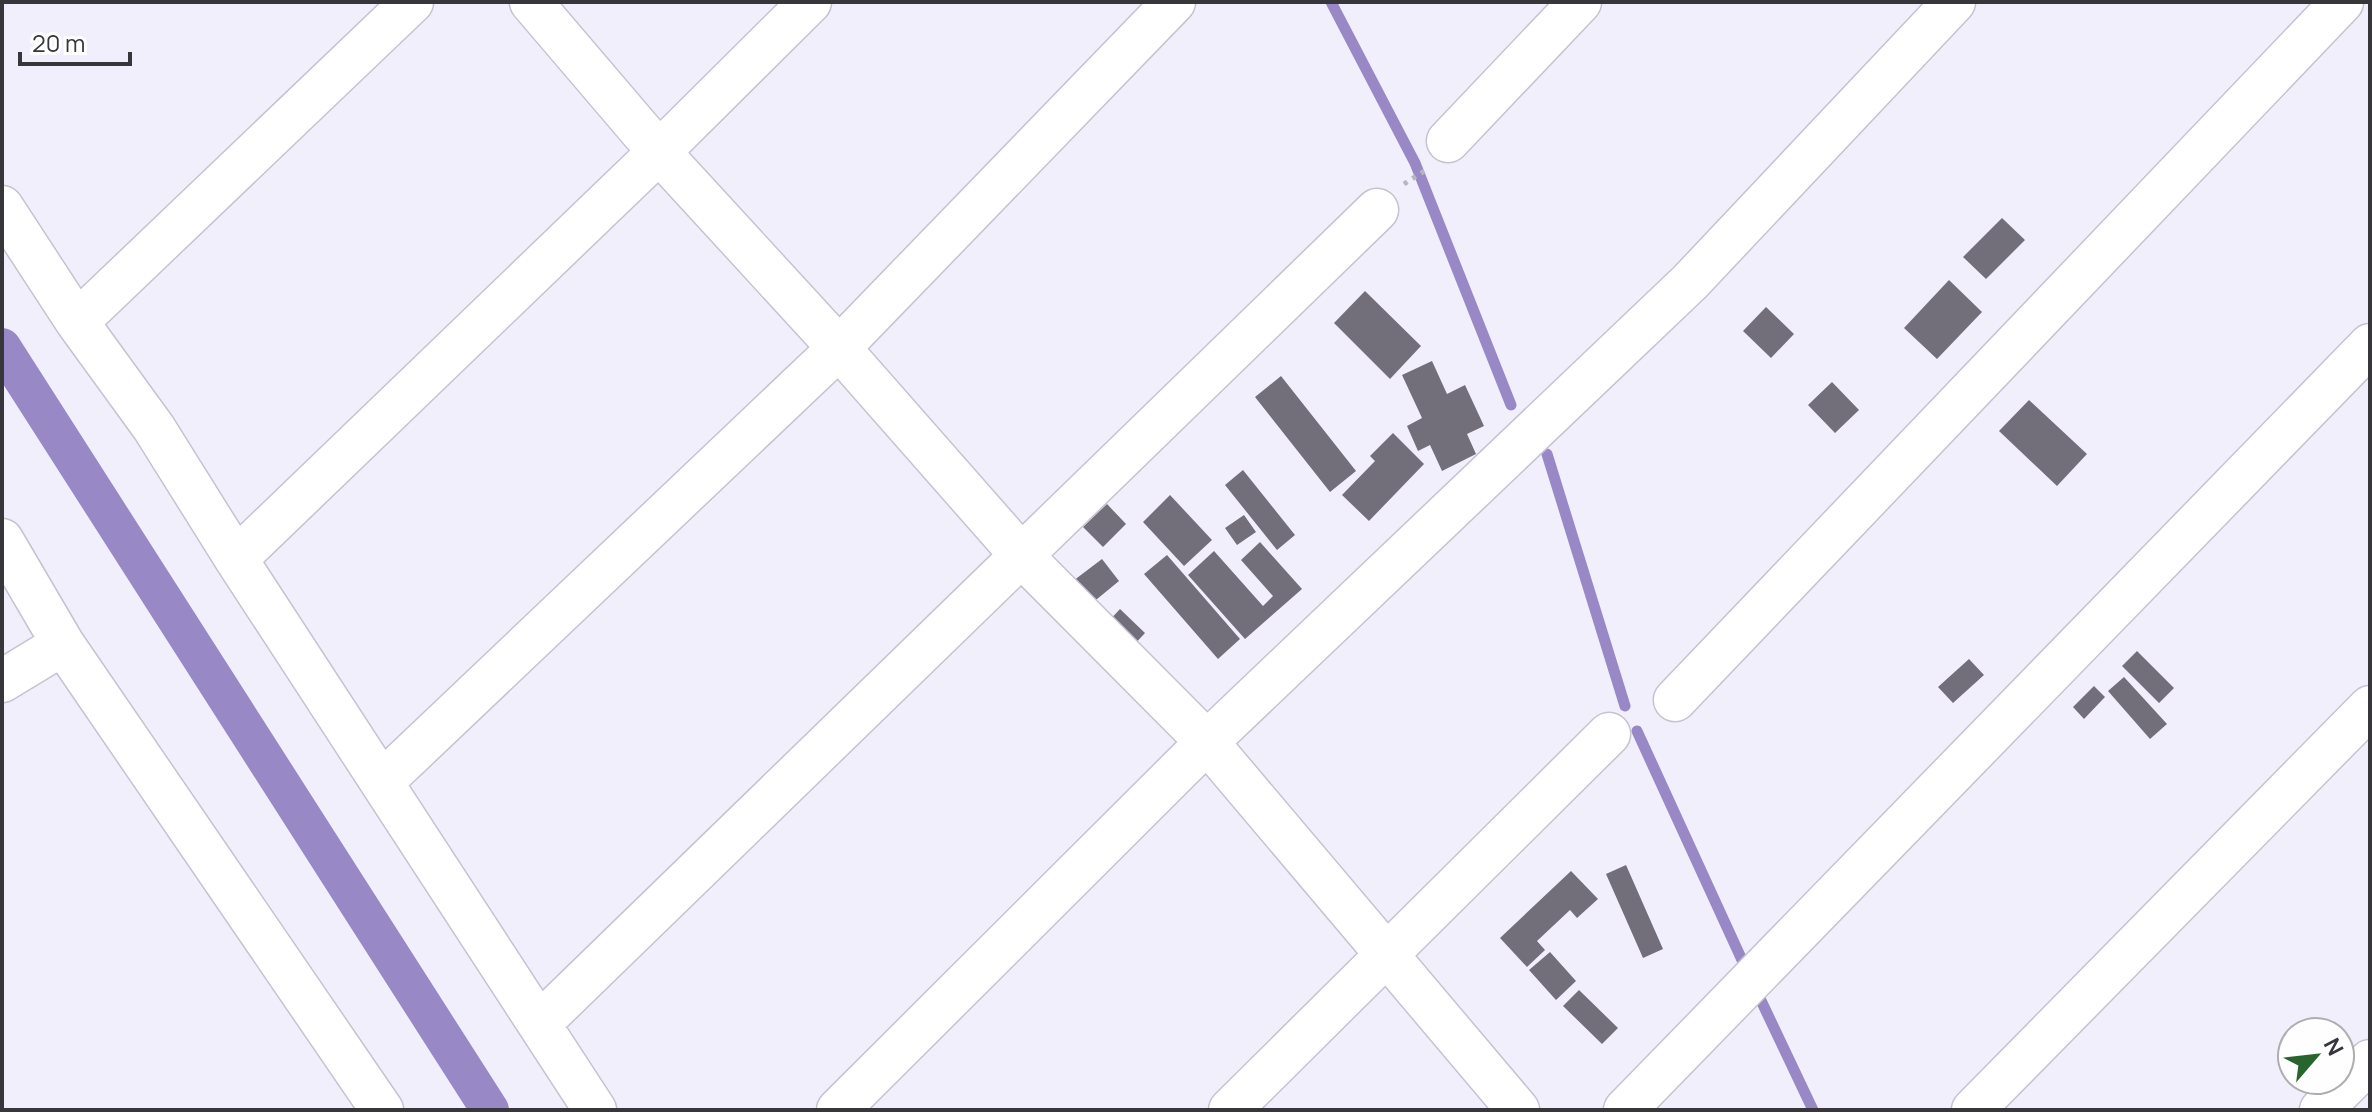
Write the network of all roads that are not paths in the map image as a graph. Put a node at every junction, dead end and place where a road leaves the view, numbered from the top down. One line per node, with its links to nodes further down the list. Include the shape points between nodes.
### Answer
1 (412, 2): 12 (street)
2 (531, 2): 8 (street)
3 (810, 2): 8 (street)
4 (1174, 2): 14 (street)
5 (1580, 2): 9 (street)
6 (1954, 2): 23 (street, via 1690,282)
7 (2342, 2): 20 (street)
8 (659, 152): 14 (street); 17 (street)
9 (1439, 155)
10 (1392, 196): 16 (street)
11 (2, 207): 12 (street)
12 (77, 322): 17 (street, via 154,428)
13 (2370, 345): 33 (street)
14 (839, 348): 16 (street); 24 (street)
15 (2, 540): 18 (street)
16 (1021, 555): 23 (street); 26 (street)
17 (236, 559): 24 (street)
18 (63, 644): 19 (street); 28 (street)
19 (2, 681)
20 (1675, 700)
21 (2370, 707): 34 (street)
22 (1609, 734): 25 (street)
23 (1207, 742): 25 (street); 30 (street)
24 (383, 781): 26 (street)
25 (1386, 953): 31 (street); 32 (street)
26 (539, 1024): 29 (street)
27 (2370, 1061): 35 (street)
28 (382, 1110)
29 (595, 1110)
30 (838, 1110)
31 (1230, 1110)
32 (1518, 1110)
33 (1625, 1110)
34 (1973, 1110)
35 (2321, 1110)

